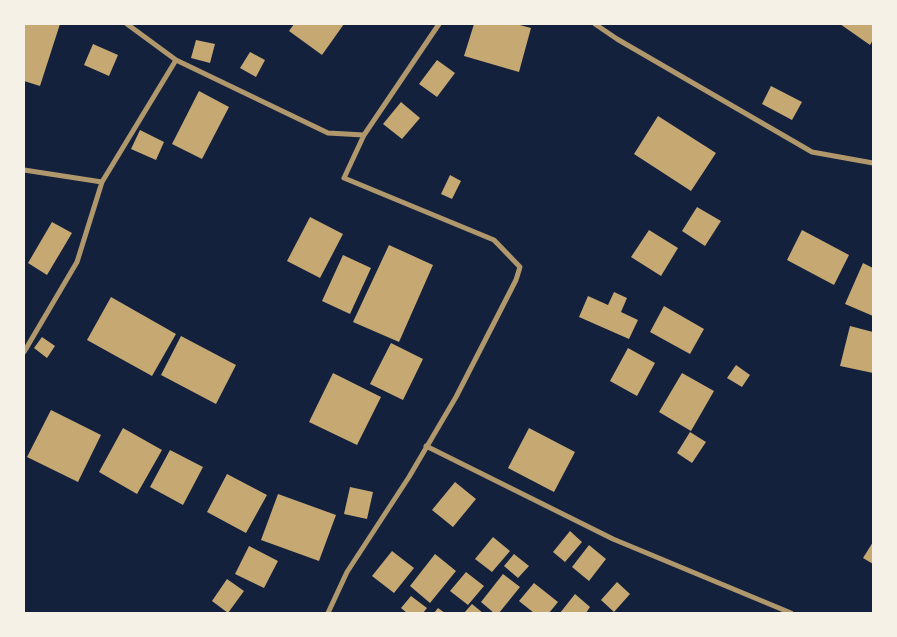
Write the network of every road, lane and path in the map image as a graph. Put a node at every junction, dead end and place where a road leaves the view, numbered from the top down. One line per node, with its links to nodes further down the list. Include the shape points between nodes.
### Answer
1 (127, 24): 4 (street)
2 (439, 24): 5 (street)
3 (595, 24): 6 (street, via 812,152)
4 (176, 60): 5 (street, via 328,133); 8 (street)
5 (364, 135): 10 (street, via 344,178 494,240 520,267 456,397)
6 (873, 164)
7 (24, 170): 8 (street)
8 (102, 182): 9 (street, via 77,262)
9 (24, 352)
10 (426, 446): 11 (street, via 347,572); 12 (street, via 613,539)
11 (328, 613)
12 (791, 613)

